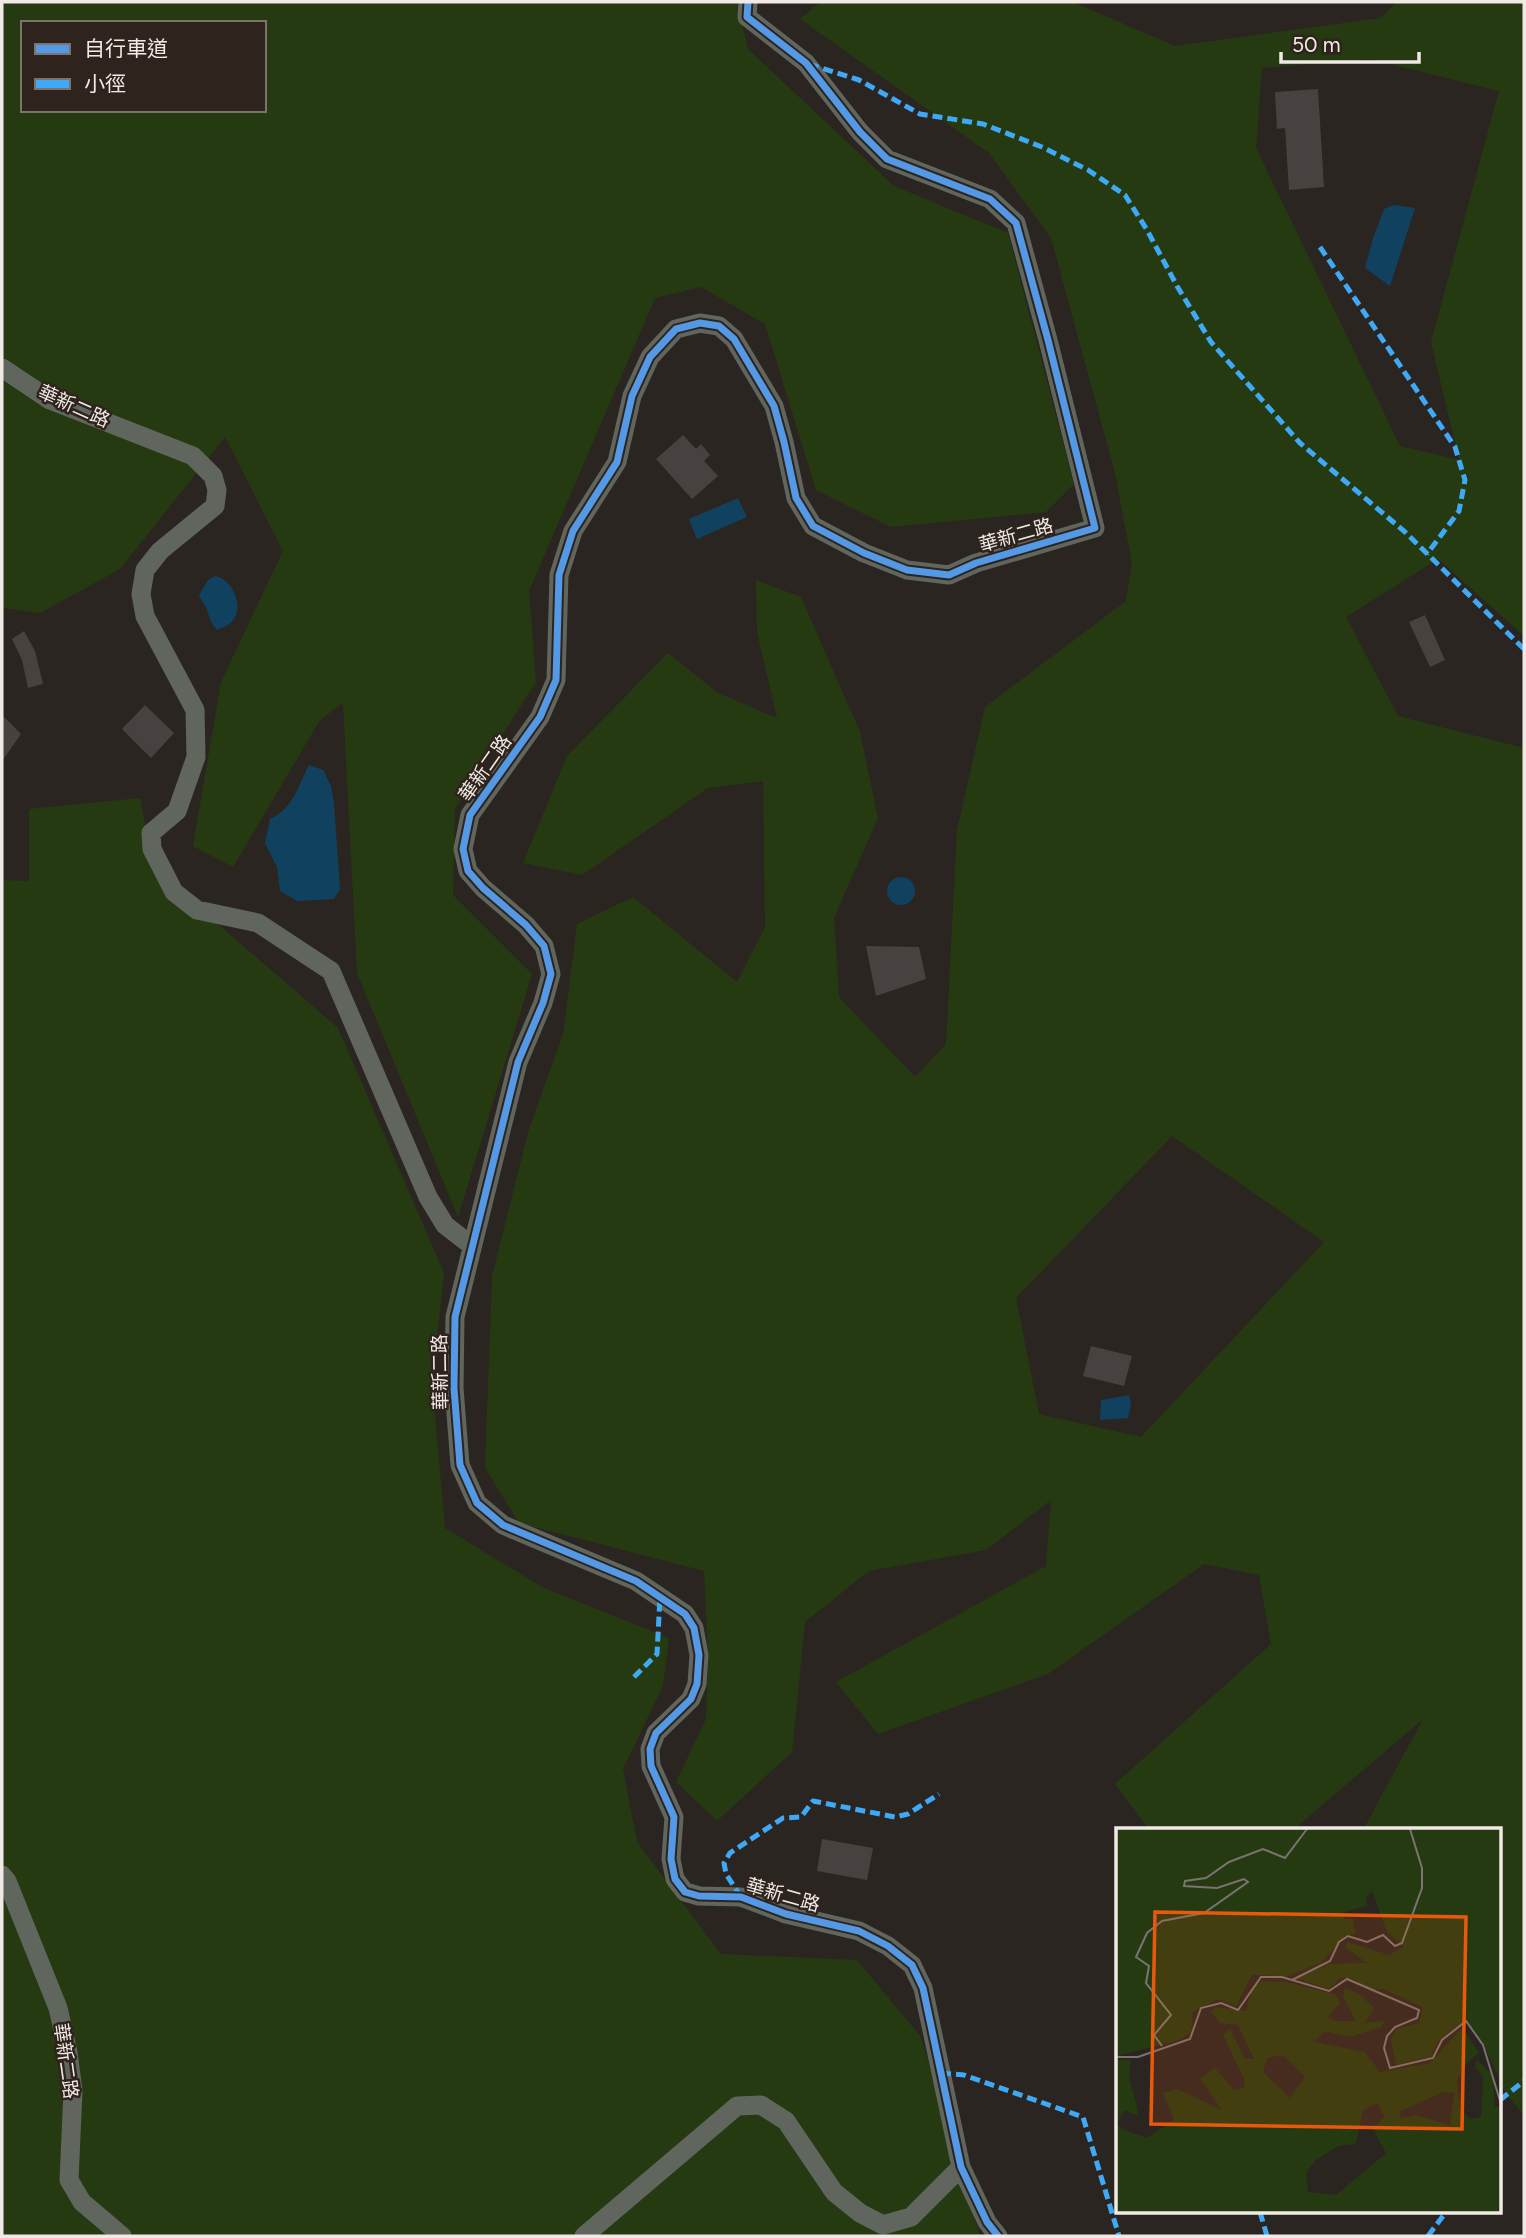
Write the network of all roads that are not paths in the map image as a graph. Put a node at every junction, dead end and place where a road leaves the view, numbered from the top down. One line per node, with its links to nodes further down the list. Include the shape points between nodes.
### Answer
1 (748, 2): 3 (street, 華新二路, via 747,17 806,63 887,159 990,198 1016,223 1094,528 949,575 907,570 813,526 796,498 774,406 734,339 719,327 701,323 676,330 650,357 632,396 617,462 573,531 559,575 556,680 540,717 470,815 463,849 467,870 482,888 544,946 551,974 518,1062)
2 (2, 368): 3 (street, 華新二路, via 50,400 193,456 214,476 215,506 160,551 145,570 141,594 145,616 195,710 196,757 177,811 151,833 152,849 174,892 197,910 258,923 331,971 428,1197 445,1226)
3 (472, 1246): 5 (street, 華新二路, via 455,1317 454,1388 460,1465 477,1503 503,1525 636,1581 685,1614 694,1628 699,1654 697,1684 691,1699 656,1733 650,1749 651,1766 674,1817 671,1858 675,1879 685,1892 699,1896 741,1897 786,1914 859,1931 912,1965 923,1989)
4 (2, 1875): 6 (street, 華新二路, via 58,2008 68,2052 73,2091 69,2180 82,2202)
5 (961, 2167): 7 (street, via 911,2217 883,2225 834,2192 786,2121 761,2105 737,2106); 8 (street)
6 (122, 2236)
7 (584, 2236)
8 (998, 2236)

